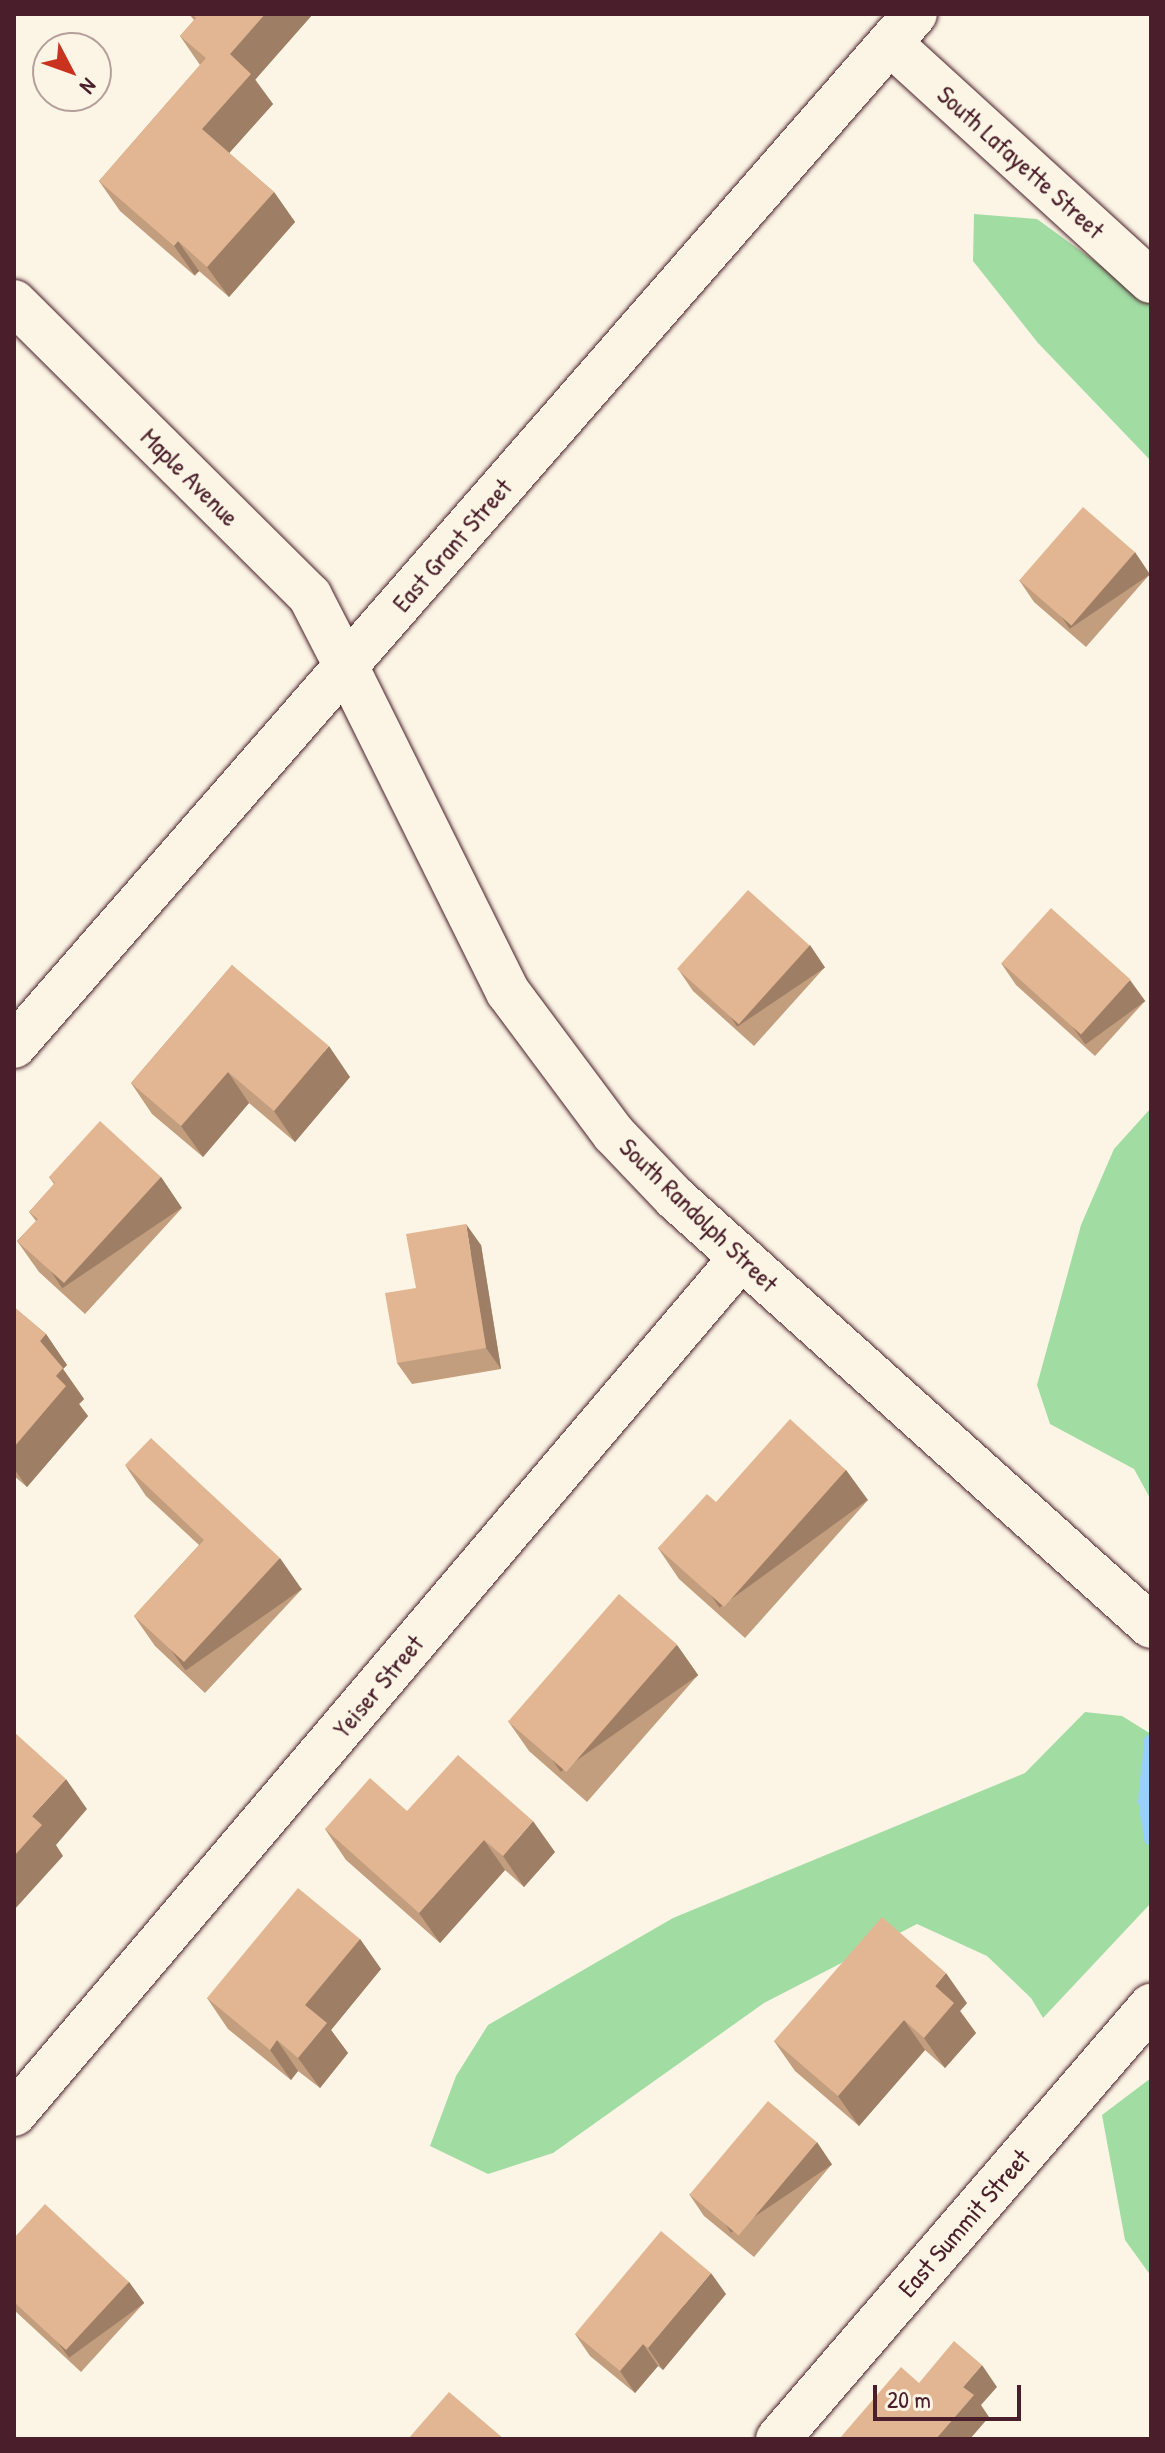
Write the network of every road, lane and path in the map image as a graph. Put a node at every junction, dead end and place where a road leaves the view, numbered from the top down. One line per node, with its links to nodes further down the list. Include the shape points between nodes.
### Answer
1 (903, 28): 2 (street, South Lafayette Street); 4 (street, East Grant Street)
2 (1151, 281)
3 (14, 302): 4 (street, Maple Avenue, via 310,596 332,629)
4 (346, 666): 5 (street, East Grant Street); 6 (street, South Randolph Street, via 508,992 614,1134)
5 (14, 1046)
6 (741, 1258): 7 (street, South Randolph Street); 9 (street, Yeiser Street)
7 (1151, 1626)
8 (1151, 2006): 10 (street, East Summit Street)
9 (14, 2114)
10 (778, 2439)

